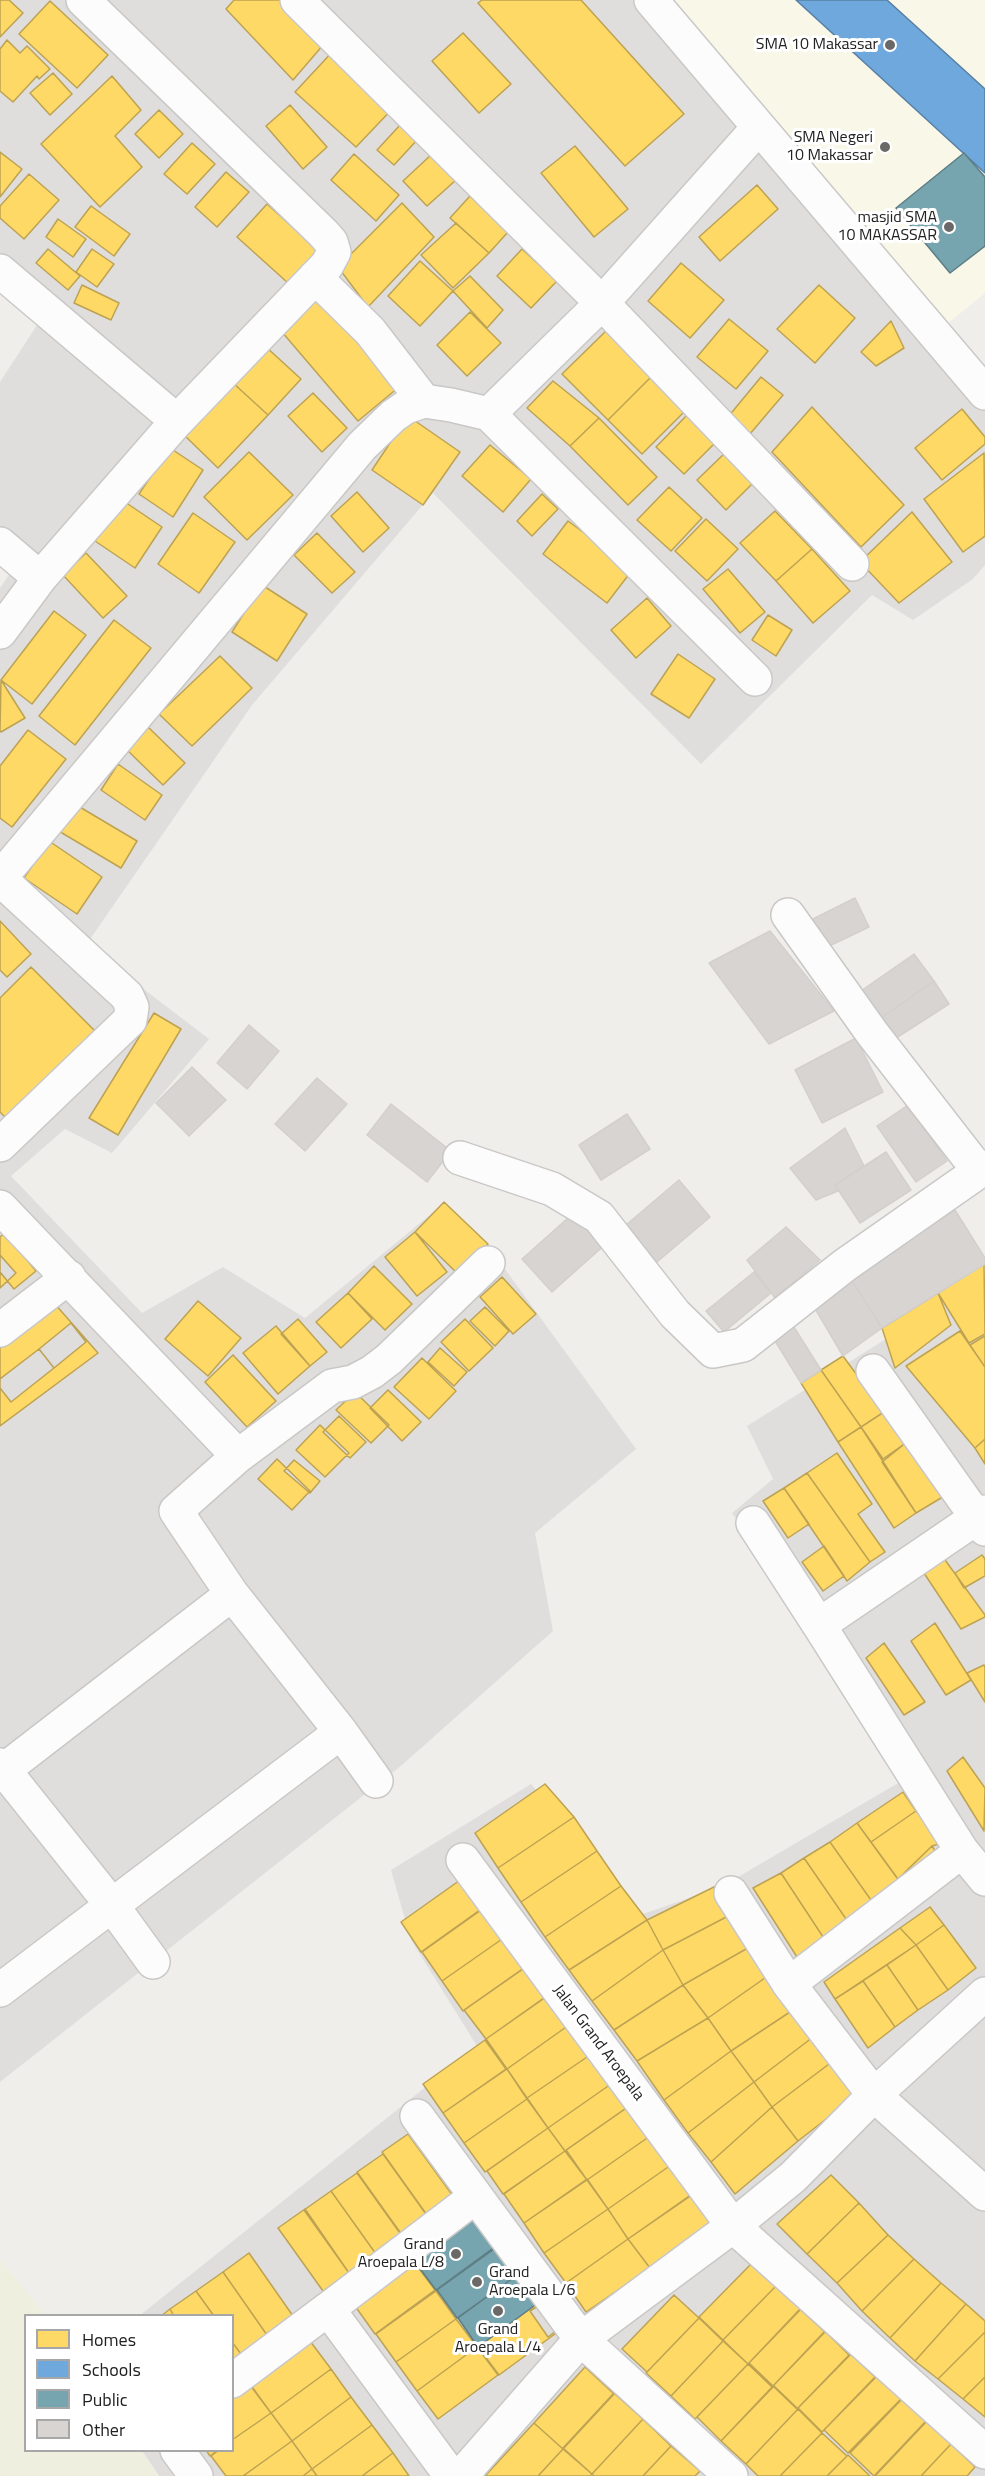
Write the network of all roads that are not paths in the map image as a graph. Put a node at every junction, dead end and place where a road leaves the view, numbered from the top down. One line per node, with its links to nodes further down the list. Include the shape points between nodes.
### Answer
1 (83, 0): 6 (street, via 331,242 332,258)
2 (297, 0): 7 (street)
3 (651, 0): 4 (street)
4 (758, 128): 7 (street); 8 (street)
5 (0, 271): 11 (street)
6 (315, 277): 9 (street, via 370,331); 11 (street)
7 (602, 303): 10 (street); 13 (street)
8 (985, 393)
9 (424, 401): 10 (street); 17 (street, via 393,416 362,447)
10 (489, 414): 16 (street)
11 (177, 421): 14 (street)
12 (0, 544): 14 (street)
13 (852, 564)
14 (40, 578): 15 (street)
15 (0, 632)
16 (755, 679)
17 (0, 879): 19 (street, via 127,996 132,1007 130,1020)
18 (788, 915): 21 (street, via 872,1033)
19 (0, 1145)
20 (460, 1158): 21 (street, via 552,1189 599,1217 675,1314 713,1351 743,1346 845,1265)
21 (982, 1169)
22 (0, 1207): 24 (street)
23 (488, 1263): 27 (street, via 389,1359 353,1382 332,1386)
24 (69, 1277): 25 (street); 27 (street)
25 (0, 1330)
26 (873, 1371): 28 (street)
27 (238, 1456): 30 (street, via 176,1511)
28 (983, 1520): 31 (street)
29 (753, 1523): 31 (street)
30 (232, 1594): 32 (street); 33 (street)
31 (819, 1625): 35 (street)
32 (341, 1732): 34 (street); 39 (street)
33 (4, 1776): 39 (street)
34 (376, 1781)
35 (962, 1851): 37 (street); 41 (street)
36 (463, 1860): 48 (street, Jalan Grand Aroepala)
37 (985, 1879)
38 (731, 1893): 41 (street)
39 (111, 1904): 40 (street); 42 (street)
40 (153, 1962)
41 (789, 1984): 44 (street)
42 (0, 1990)
43 (985, 1994): 44 (street)
44 (874, 2094): 46 (street); 48 (street, via 793,2176)
45 (417, 2116): 47 (street)
46 (985, 2194)
47 (475, 2197): 49 (street); 50 (street)
48 (733, 2226): 50 (street); 53 (street, Jalan Grand Aroepala)
49 (328, 2309): 51 (street); 55 (street)
50 (580, 2339): 56 (street); 57 (street)
51 (234, 2380)
52 (178, 2452): 54 (street)
53 (985, 2452)
54 (196, 2476)
55 (451, 2476)
56 (461, 2476)
57 (731, 2476)

